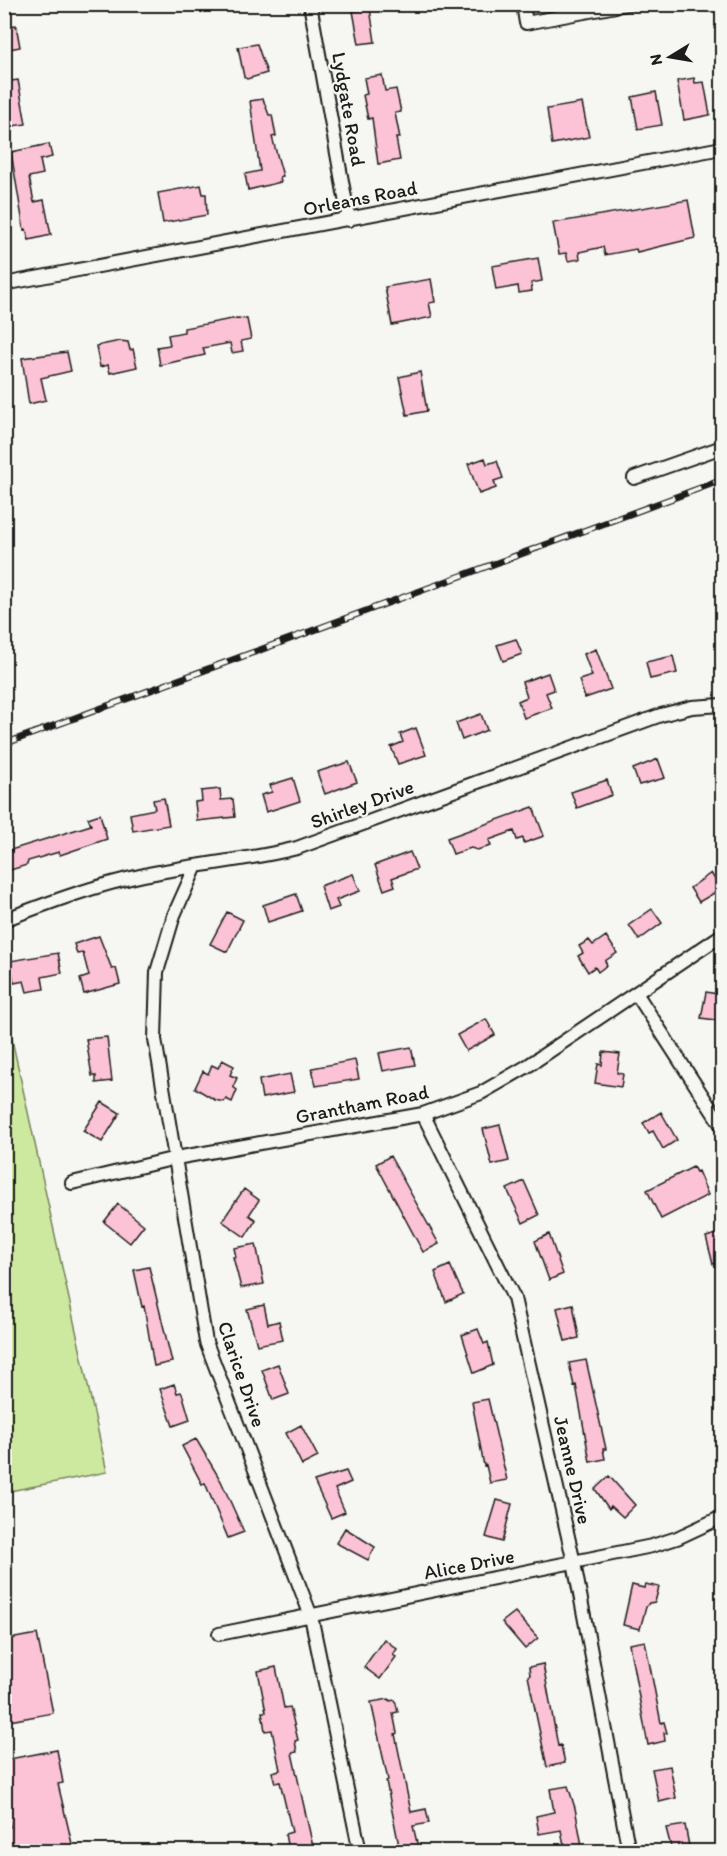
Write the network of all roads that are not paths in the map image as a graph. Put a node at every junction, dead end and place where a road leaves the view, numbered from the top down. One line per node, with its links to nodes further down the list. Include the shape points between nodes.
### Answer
1 (310, 4): 5 (street, Lydgate Road)
2 (523, 4): 3 (street, via 526,23)
3 (627, 4)
4 (723, 148): 5 (street, Orleans Road)
5 (350, 220): 6 (street, Orleans Road)
6 (4, 284)
7 (723, 447): 8 (street)
8 (634, 478)
9 (723, 705): 10 (street, Shirley Drive, via 661,715 297,848)
10 (196, 866): 11 (street, Shirley Drive, via 117,881); 16 (street, Clarice Drive, via 174,915 157,972 155,1039)
11 (9, 918)
12 (723, 935): 13 (street, Grantham Road)
13 (636, 993): 14 (street, Grantham Road, via 481,1093); 15 (street)
14 (423, 1114): 16 (street, Grantham Road); 19 (street, Jeanne Drive, via 514,1298)
15 (723, 1125)
16 (176, 1158): 17 (street, Grantham Road); 20 (street, Clarice Drive, via 206,1342)
17 (72, 1183)
18 (723, 1517): 19 (street, Alice Drive, via 669,1540)
19 (574, 1563): 20 (street, Alice Drive); 23 (street, Jeanne Drive)
20 (311, 1616): 21 (street, Alice Drive); 22 (street, Clarice Drive)
21 (219, 1634)
22 (360, 1851)
23 (629, 1851)

